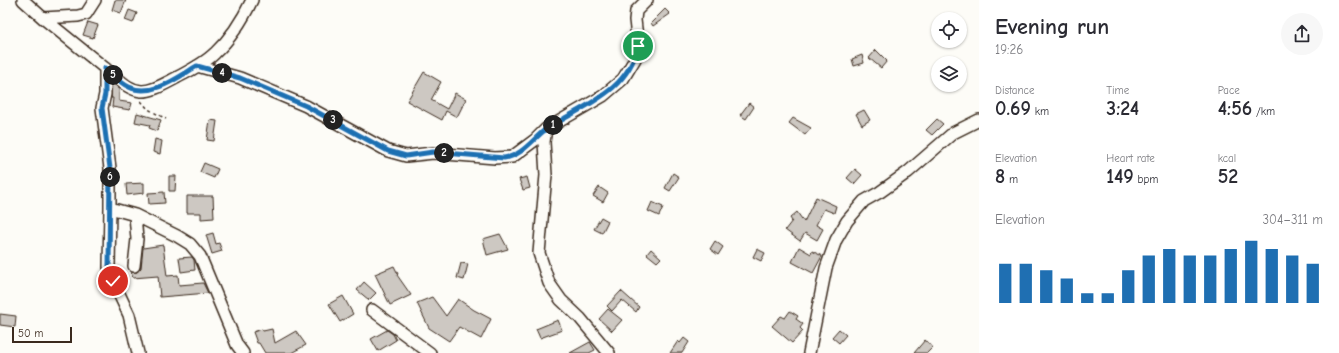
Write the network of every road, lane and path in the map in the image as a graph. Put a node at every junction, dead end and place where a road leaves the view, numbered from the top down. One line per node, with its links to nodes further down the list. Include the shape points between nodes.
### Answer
1 (23, 0): 5 (street)
2 (95, 0): 5 (street, via 86,14)
3 (252, 0): 6 (street, via 226,41 214,54)
4 (647, 0): 11 (street, via 636,11 638,46 635,59 622,79 603,96)
5 (42, 18): 7 (street)
6 (197, 66): 8 (street, via 152,89); 11 (street, via 240,78 306,106 388,151 406,156 433,152 495,158 512,157)
7 (105, 68): 8 (street); 12 (street, via 102,108 110,168)
8 (134, 89): 9 (path, via 148,109)
9 (166, 119)
10 (978, 121): 20 (street, via 953,133 908,172 864,201 847,221 836,240 826,268)
11 (546, 129): 19 (street, via 546,175 539,253 549,283 560,300 580,318)
12 (110, 208): 13 (street); 16 (street, via 109,267 129,315)
13 (135, 215): 14 (street, via 137,239); 17 (street, via 190,244 200,256 236,345)
14 (134, 266)
15 (372, 310): 18 (street)
16 (138, 353)
17 (243, 353)
18 (430, 353)
19 (609, 353)
20 (809, 353)

